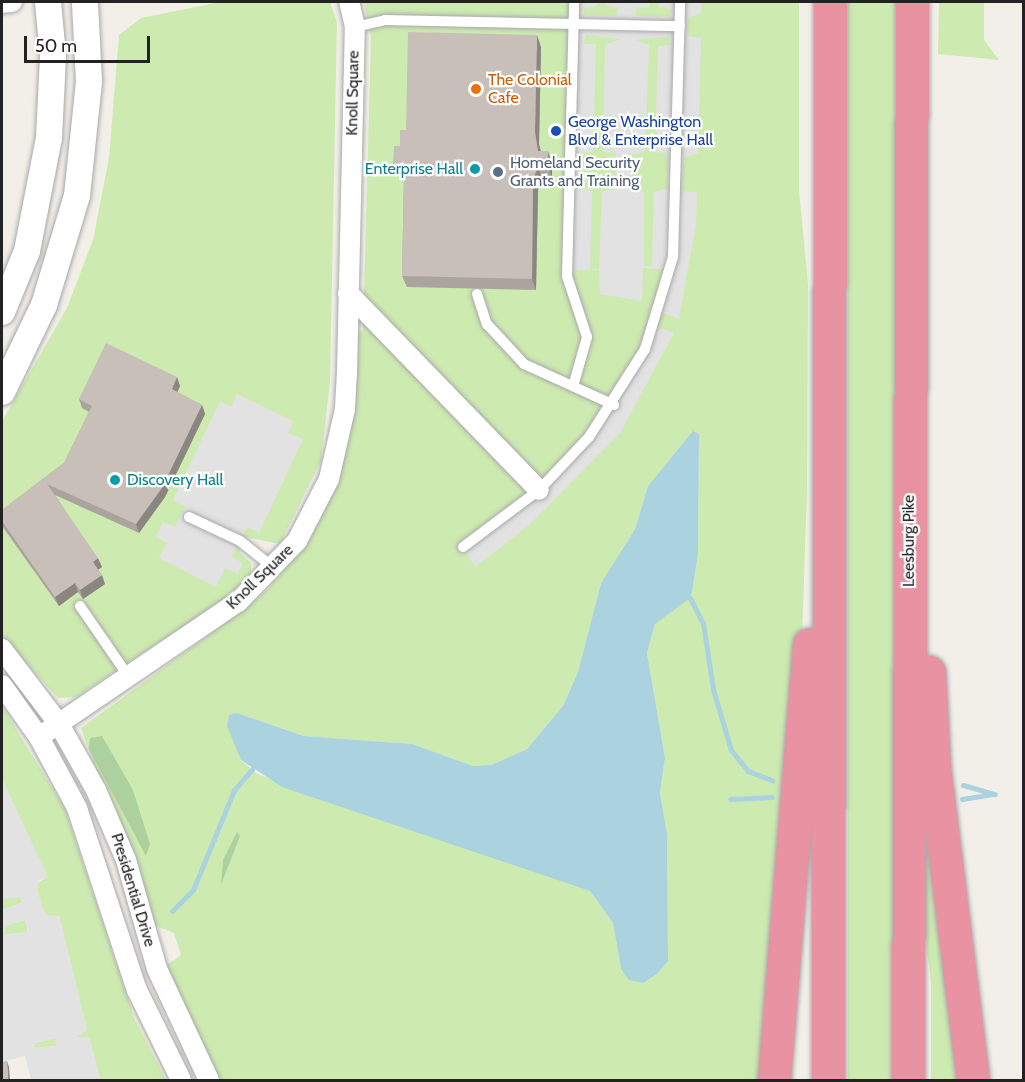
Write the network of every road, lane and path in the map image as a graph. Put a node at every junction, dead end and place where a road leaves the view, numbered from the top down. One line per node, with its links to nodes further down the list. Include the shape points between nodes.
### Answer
1 (12, 2): 9 (street)
2 (48, 2): 16 (street, via 53,56 47,149 27,250)
3 (85, 2): 19 (street, via 88,113 77,196 51,288)
4 (349, 2): 12 (street, Knoll Square)
5 (574, 2): 10 (lane)
6 (680, 2): 11 (lane)
7 (830, 2): 17 (highway)
8 (912, 2): 13 (highway, Leesburg Pike)
9 (2, 3)
10 (574, 23): 11 (lane); 12 (lane, via 385,20); 18 (lane, via 567,276 587,337)
11 (680, 26): 20 (lane, via 673,257 645,349)
12 (355, 27): 14 (street, Knoll Square)
13 (911, 290): 35 (highway, Leesburg Pike); 36 (highway, via 934,767)
14 (348, 293): 21 (street); 24 (street, Knoll Square, via 339,446 314,514)
15 (477, 294): 18 (lane, via 487,324 524,364 545,377)
16 (2, 312)
17 (829, 316): 33 (highway, via 817,550); 34 (highway)
18 (574, 383): 20 (lane)
19 (2, 392)
20 (614, 405): 21 (lane)
21 (539, 490): 23 (lane)
22 (189, 517): 24 (lane, via 240,541)
23 (463, 547)
24 (274, 568): 27 (street, Knoll Square, via 223,614)
25 (80, 606): 27 (lane)
26 (2, 649): 29 (street, Presidential Drive)
27 (129, 677): 29 (street, Knoll Square)
28 (2, 685): 30 (street, Presidential Drive)
29 (59, 724): 30 (street, Knoll Square); 32 (street, Presidential Drive, via 112,824 157,969)
30 (39, 737): 31 (street, Presidential Drive, via 92,844 137,990)
31 (181, 1080)
32 (209, 1080)
33 (774, 1080)
34 (828, 1080)
35 (908, 1080)
36 (973, 1080)

